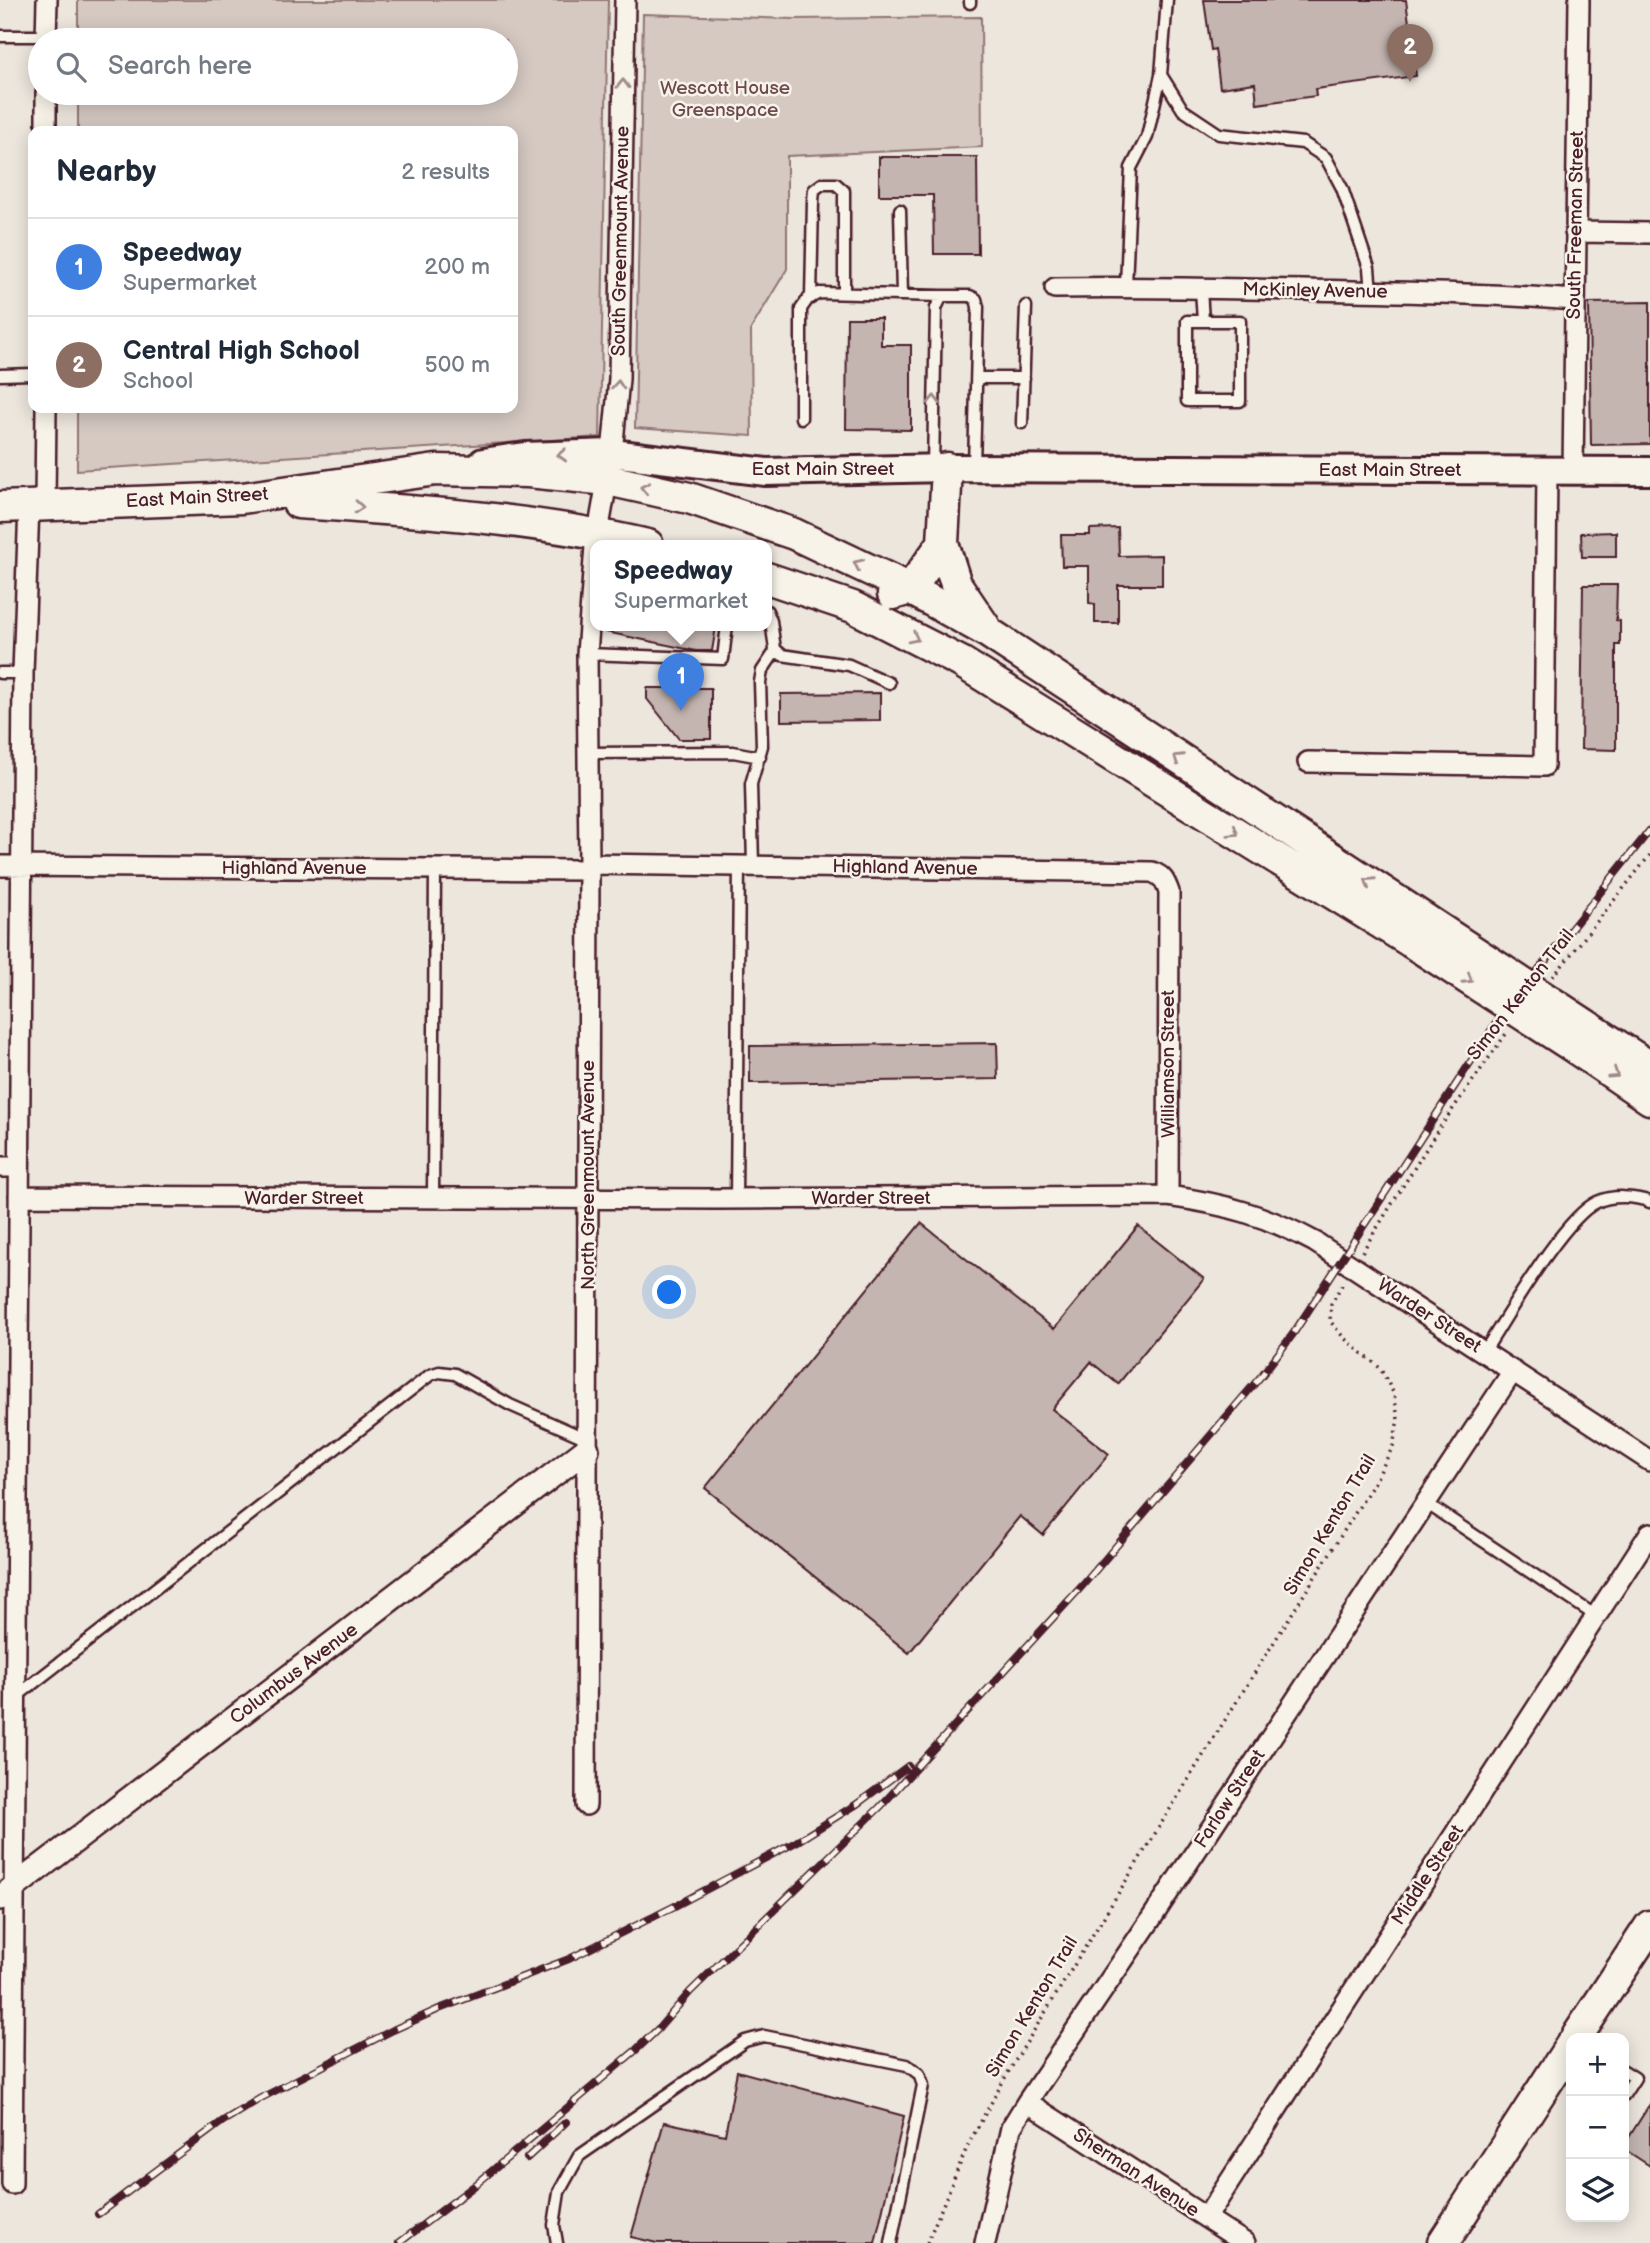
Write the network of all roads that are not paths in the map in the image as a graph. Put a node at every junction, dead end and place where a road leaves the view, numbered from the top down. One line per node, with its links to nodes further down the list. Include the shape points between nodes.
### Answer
1 (47, 0): 5 (street)
2 (625, 0): 33 (street, South Greenmount Avenue, one-way to 2, via 619,379)
3 (1167, 0): 8 (lane)
4 (1579, 0): 12 (street, South Freeman Street)
5 (46, 28)
6 (0, 36): 7 (lane)
7 (28, 37)
8 (1161, 75): 14 (lane, via 1147,137 1131,168); 17 (lane, via 1183,110 1219,134 1303,143 1326,158 1342,188 1369,268)
9 (46, 105): 10 (street)
10 (46, 126)
11 (900, 210): 19 (lane)
12 (1575, 232): 13 (street); 22 (street, South Freeman Street)
13 (1650, 233)
14 (1126, 286): 15 (street, McKinley Avenue); 16 (street, McKinley Avenue)
15 (1055, 288)
16 (1201, 289): 17 (street, McKinley Avenue); 24 (lane)
17 (1371, 292): 22 (street, McKinley Avenue)
18 (844, 294): 19 (lane); 21 (lane, via 820,293); 21 (lane, via 844,191 836,184 822,184 814,190)
19 (902, 295): 20 (lane)
20 (942, 296): 27 (lane, via 976,299); 34 (lane, one-way to 20, via 936,308)
21 (811, 298): 30 (lane, via 801,309)
22 (1574, 300): 32 (street, South Freeman Street)
23 (1026, 306): 28 (lane)
24 (1203, 321): 24 (lane, via 1187,321 1187,401 1240,401 1240,321)
25 (28, 374): 26 (lane)
26 (0, 375)
27 (977, 378): 28 (lane); 34 (lane)
28 (1024, 378): 31 (lane)
29 (45, 413): 37 (street)
30 (802, 418)
31 (1022, 423)
32 (1564, 464): 34 (main road, East Main Street); 35 (main road, East Main Street); 55 (street, South Freeman Street, via 1545,629 1544,766)
33 (610, 467): 34 (main road, East Main Street, via 766,472); 36 (main road, East Main Street, one-way to 36, via 528,472 436,470); 39 (street, North Greenmount Avenue); 42 (main road, East Main Street, one-way to 33, via 794,534)
34 (952, 468): 40 (main road)
35 (1650, 471)
36 (242, 498): 37 (main road, East Main Street); 38 (main road, one-way to 38, via 471,515)
37 (25, 505): 51 (street)
38 (591, 540)
39 (596, 540)
40 (943, 543): 42 (main road); 47 (main road, via 956,583)
41 (772, 580): 43 (main road)
42 (910, 589): 43 (main road); 47 (main road, East Main Street)
43 (853, 607): 61 (main road, one-way to 61, via 961,662)
44 (590, 616): 49 (street, North Greenmount Avenue)
45 (772, 630): 48 (lane)
46 (726, 631): 49 (lane, via 723,659)
47 (989, 633): 61 (main road, East Main Street, one-way to 47)
48 (776, 650): 52 (lane, via 782,655 849,665); 54 (lane, via 760,682)
49 (587, 654): 53 (street, North Greenmount Avenue)
50 (0, 673): 51 (lane)
51 (23, 673): 58 (street)
52 (889, 683)
53 (588, 753): 54 (lane, via 733,752); 59 (street, North Greenmount Avenue)
54 (760, 757): 56 (lane, via 751,784)
55 (1308, 762)
56 (746, 865): 59 (street, Highland Avenue); 62 (street, Highland Avenue, via 1152,872 1166,881); 71 (lane)
57 (0, 866): 58 (street, Highland Avenue)
58 (22, 866): 60 (street, Highland Avenue); 66 (street)
59 (589, 867): 60 (street, Highland Avenue); 70 (street, North Greenmount Avenue)
60 (435, 869): 69 (lane)
61 (1418, 931): 63 (main road, bridge)
62 (1169, 932): 68 (street, Williamson Street)
63 (1585, 1040): 64 (main road); 65 (main road, one-way to 65)
64 (1650, 1067)
65 (1650, 1099)
66 (10, 1167): 67 (street)
67 (19, 1196): 69 (street, Warder Street); 77 (street)
68 (1168, 1196): 71 (street, Warder Street); 73 (street, Warder Street, via 1284,1225)
69 (433, 1198): 70 (street, Warder Street)
70 (588, 1199): 71 (street, Warder Street); 75 (street, North Greenmount Avenue)
71 (736, 1199)
72 (1650, 1202): 73 (lane, via 1619,1197 1597,1202 1580,1215 1560,1236)
73 (1484, 1352): 74 (street, Warder Street)
74 (1513, 1371): 76 (street, Warder Street); 78 (street, Farlow Street)
75 (587, 1444): 81 (lane, via 455,1374 430,1375); 83 (street, North Greenmount Avenue); 84 (street, Columbus Avenue)
76 (1650, 1461)
77 (9, 1464): 81 (street)
78 (1426, 1503): 80 (lane); 90 (street, Farlow Street)
79 (1650, 1533): 80 (street, Middle Street)
80 (1596, 1616): 92 (street, Middle Street)
81 (16, 1697): 82 (street)
82 (8, 1765): 84 (street)
83 (586, 1804)
84 (8, 1893): 91 (street)
85 (1650, 1926): 86 (main road)
86 (1579, 2033)
87 (1566, 2057): 97 (main road)
88 (1629, 2074): 89 (lane, via 1635,2078)
89 (1629, 2087)
90 (1027, 2102): 92 (street, Sherman Avenue); 95 (street, Farlow Street, via 1011,2128)
91 (12, 2184)
92 (1206, 2218): 96 (street, Sherman Avenue)
93 (557, 2243): 94 (lane, via 554,2225 559,2192 579,2156 746,2041 764,2036 907,2066 919,2074 923,2085)
94 (891, 2243)
95 (985, 2243)
96 (1245, 2243)
97 (1443, 2243)

